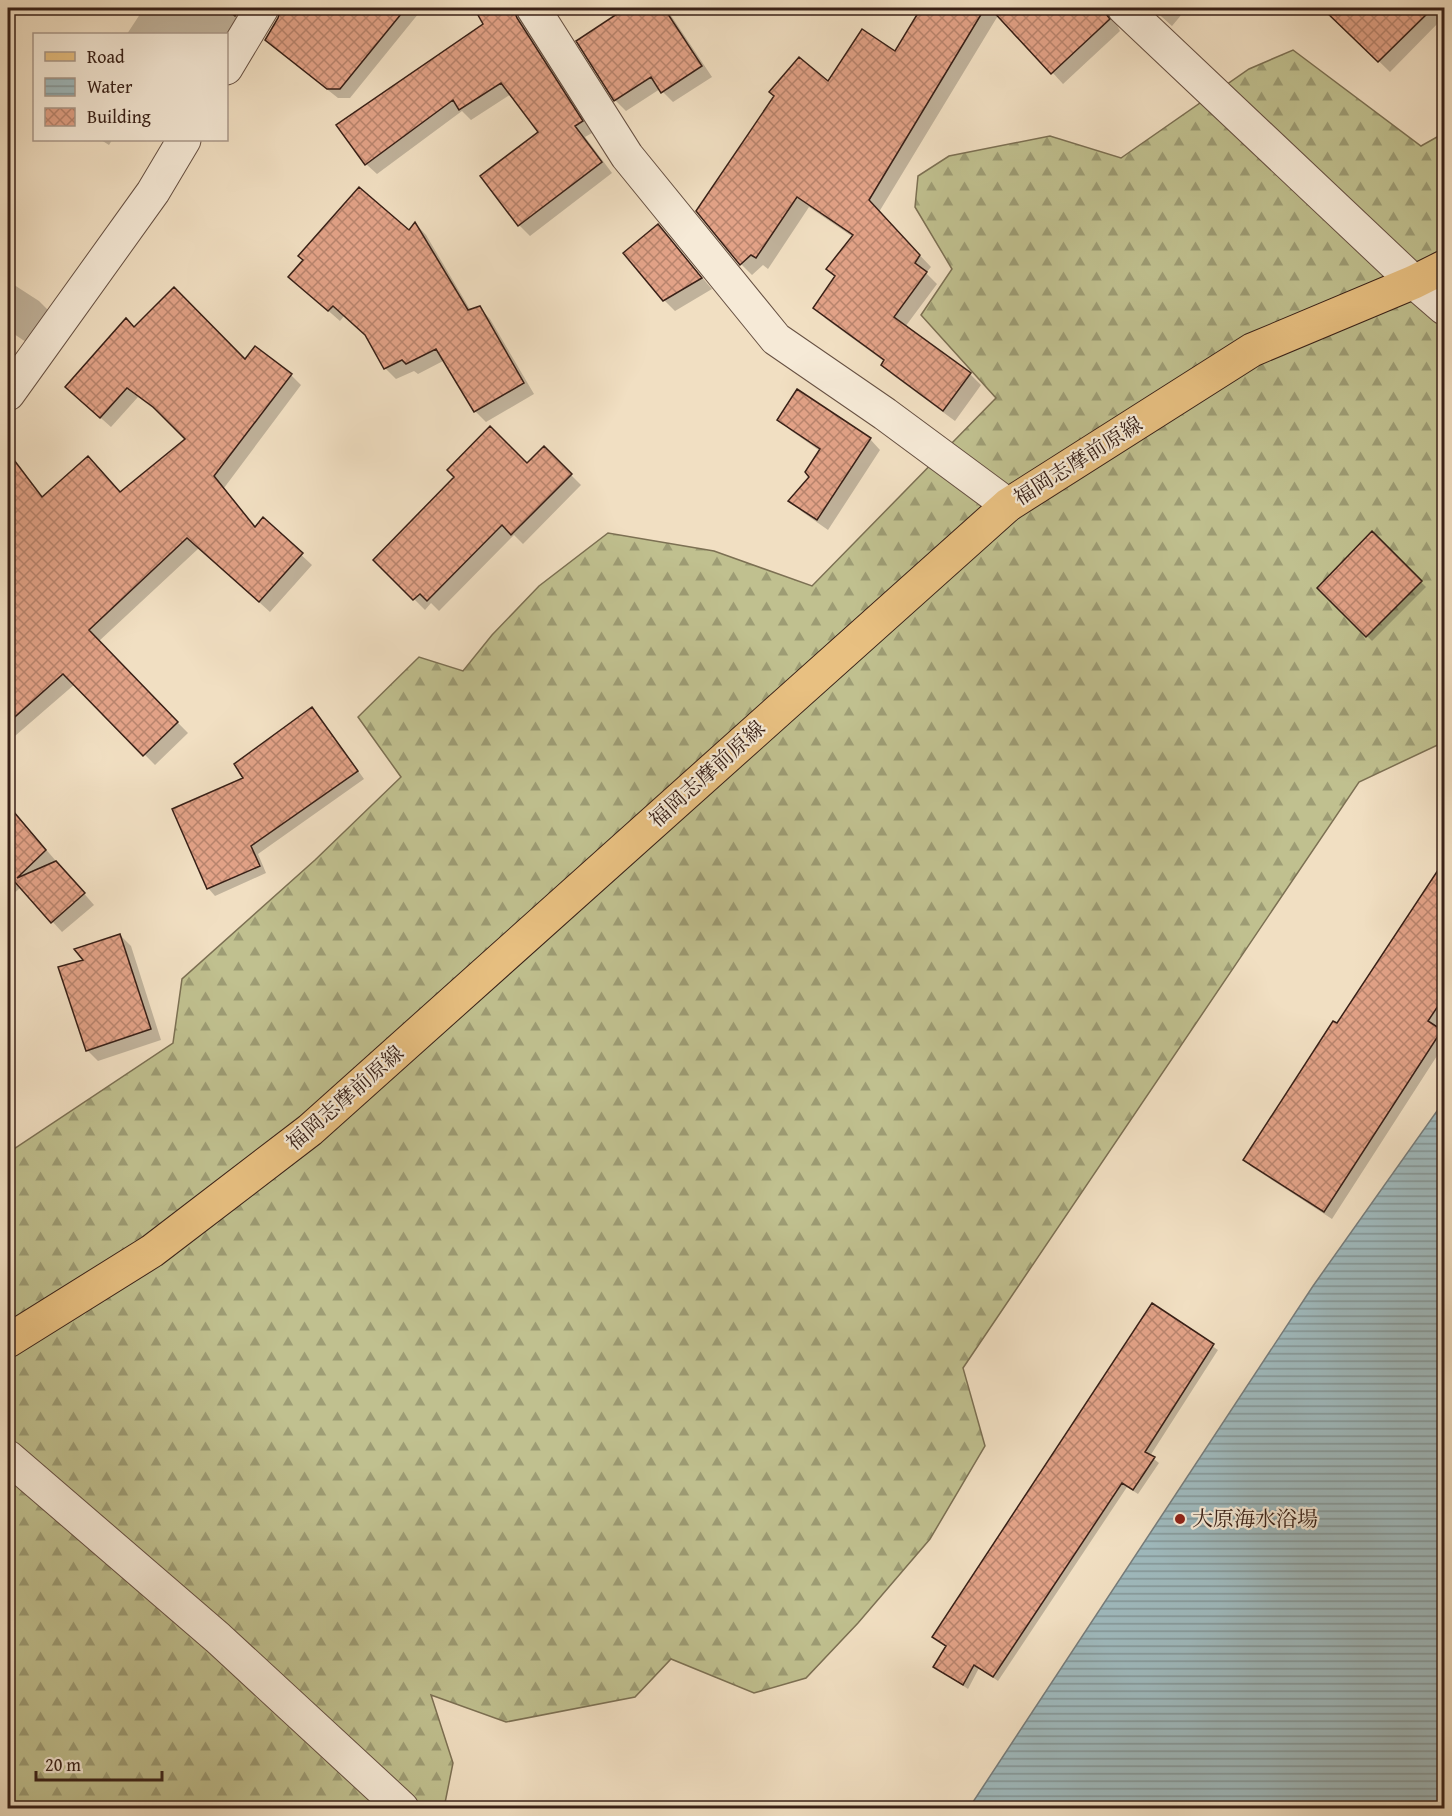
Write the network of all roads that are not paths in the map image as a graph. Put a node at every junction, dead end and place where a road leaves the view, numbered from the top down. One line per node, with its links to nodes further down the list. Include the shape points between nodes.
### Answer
1 (262, 8): 4 (street)
2 (533, 8): 10 (street, via 627,156 776,339)
3 (1124, 8): 7 (street)
4 (228, 65)
5 (183, 141): 9 (street, via 153,192)
6 (1444, 267): 7 (main road, 福岡志摩前原線)
7 (1414, 282): 8 (street); 10 (main road, 福岡志摩前原線, via 1252,350)
8 (1444, 308)
9 (8, 393)
10 (1008, 505): 11 (main road, 福岡志摩前原線, via 310,1130 152,1251)
11 (8, 1341)
12 (8, 1457): 13 (street, via 218,1638)
13 (402, 1809)

